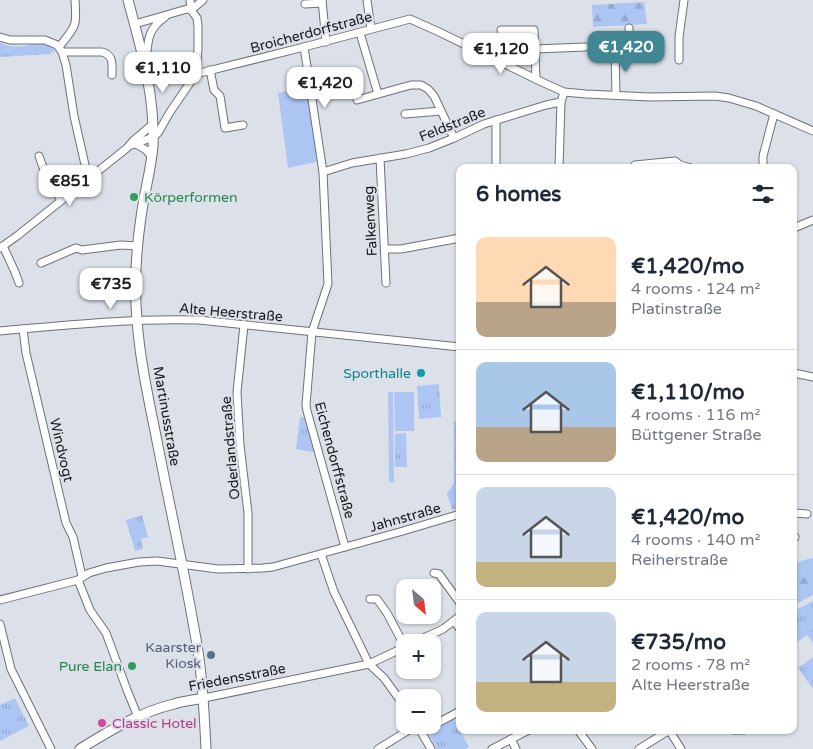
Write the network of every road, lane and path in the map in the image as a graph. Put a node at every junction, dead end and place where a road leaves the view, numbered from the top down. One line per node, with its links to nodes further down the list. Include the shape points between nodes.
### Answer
1 (75, 0): 21 (street, via 76,24)
2 (128, 0): 11 (main road, Martinusstraße)
3 (190, 0): 9 (street)
4 (203, 0): 9 (street)
5 (367, 0): 13 (street)
6 (684, 0): 24 (street)
7 (322, 1): 8 (street); 17 (street)
8 (305, 4)
9 (192, 10): 10 (street); 27 (street, via 198,26)
10 (170, 14): 11 (street); 25 (street, via 150,33)
11 (135, 24): 25 (main road, Martinusstraße)
12 (629, 28): 23 (street, via 630,51)
13 (372, 29): 15 (street, Broicherdorfstraße); 29 (street, Broicherdorfstraße, via 412,19)
14 (501, 30): 20 (street, via 534,30)
15 (360, 33): 17 (street, Broicherdorfstraße); 31 (street)
16 (0, 37): 21 (street, via 45,40)
17 (326, 42): 18 (street, Broicherdorfstraße)
18 (304, 47): 26 (street, Broicherdorfstraße); 54 (street, Eichendorffstraße)
19 (585, 47): 20 (street)
20 (535, 49): 29 (street)
21 (61, 50): 28 (street, via 106,53 112,60); 55 (street)
22 (597, 52): 23 (street)
23 (615, 52): 32 (street)
24 (679, 60)
25 (146, 67): 39 (main road, Martinusstraße)
26 (210, 70): 27 (street, Broicherdorfstraße); 40 (street, via 214,90 220,96 225,128)
27 (196, 74): 42 (street)
28 (112, 75)
29 (536, 79): 30 (street, Broicherdorfstraße)
30 (564, 92): 32 (street, Broicherdorfstraße); 34 (street)
31 (378, 94): 33 (street); 35 (street, via 418,84 430,90)
32 (616, 95): 37 (street, Broicherdorfstraße, via 722,97)
33 (358, 100)
34 (561, 102): 38 (street, Feldstraße); 50 (street)
35 (441, 111): 36 (street); 43 (street)
36 (405, 114)
37 (774, 114): 41 (street, Broicherdorfstraße); 53 (street)
38 (496, 120): 43 (street, Feldstraße); 49 (street)
39 (153, 124): 42 (main road, Martinusstraße); 45 (street)
40 (243, 125)
41 (813, 131)
42 (153, 137): 44 (street); 47 (main road, Martinusstraße)
43 (454, 138): 48 (street, Feldstraße, via 422,150)
44 (136, 144): 45 (street); 47 (street)
45 (127, 148): 55 (street)
46 (39, 156): 56 (street, via 50,185)
47 (152, 157): 60 (main road, Martinusstraße)
48 (380, 158): 54 (street, Feldstraße); 62 (street, Falkenweg)
49 (496, 164)
50 (559, 164)
51 (645, 164): 52 (street, via 675,161)
52 (679, 164)
53 (762, 164)
54 (323, 172): 70 (street, Eichendorffstraße, via 328,284)
55 (88, 178): 56 (street)
56 (61, 200): 61 (street)
57 (813, 220): 58 (street)
58 (797, 227)
59 (456, 239): 62 (street)
60 (138, 246): 63 (street, via 76,248); 66 (main road, Martinusstraße)
61 (1, 247): 64 (street)
62 (384, 250): 65 (street, Falkenweg)
63 (42, 263)
64 (19, 283)
65 (386, 283)
66 (137, 320): 67 (street, Alte Heerstraße, via 180,319); 68 (street, Alte Heerstraße); 79 (main road, Martinusstraße, via 149,401)
67 (244, 325): 70 (street, Alte Heerstraße); 80 (street, Oderlandstraße, via 237,392 248,513)
68 (23, 329): 69 (street, Alte Heerstraße); 82 (street, Windvogt)
69 (0, 331)
70 (312, 332): 71 (street, Alte Heerstraße); 77 (street, Eichendorffstraße, via 306,411)
71 (456, 347)
72 (797, 374): 73 (street)
73 (813, 377)
74 (797, 513): 75 (street)
75 (807, 514)
76 (456, 515): 77 (street, Jahnstraße)
77 (346, 547): 78 (street, Jahnstraße)
78 (321, 554): 80 (street, Jahnstraße, via 273,567); 91 (street, via 334,592)
79 (181, 564): 80 (street, Jahnstraße); 82 (street, Jahnstraße, via 140,562 106,568); 93 (main road, Martinusstraße)
80 (248, 569)
81 (434, 573): 83 (street, via 439,574)
82 (80, 578): 85 (street, Jahnstraße); 95 (street, Windvogt, via 90,610 106,633)
83 (456, 597)
84 (370, 599): 88 (street, via 377,599)
85 (0, 600)
86 (456, 620): 89 (street)
87 (0, 624): 104 (street, via 11,669)
88 (398, 634)
89 (433, 634)
90 (396, 651): 91 (street, Friedensstraße)
91 (369, 664): 92 (street); 93 (street, Friedensstraße)
92 (396, 695)
93 (204, 698): 95 (main road, Friedensstraße, via 173,704); 106 (main road, Martinusstraße)
94 (456, 713): 96 (street)
95 (138, 717): 105 (main road, Friedensstraße)
96 (441, 718)
97 (406, 734): 107 (street)
98 (423, 734): 108 (street)
99 (521, 734): 103 (street)
100 (581, 734): 111 (street)
101 (663, 734): 112 (street)
102 (672, 734): 113 (street)
103 (511, 739): 109 (street); 110 (street)
104 (51, 749)
105 (80, 749)
106 (206, 749)
107 (378, 749)
108 (431, 749)
109 (492, 749)
110 (516, 749)
111 (592, 749)
112 (639, 749)
113 (681, 749)

